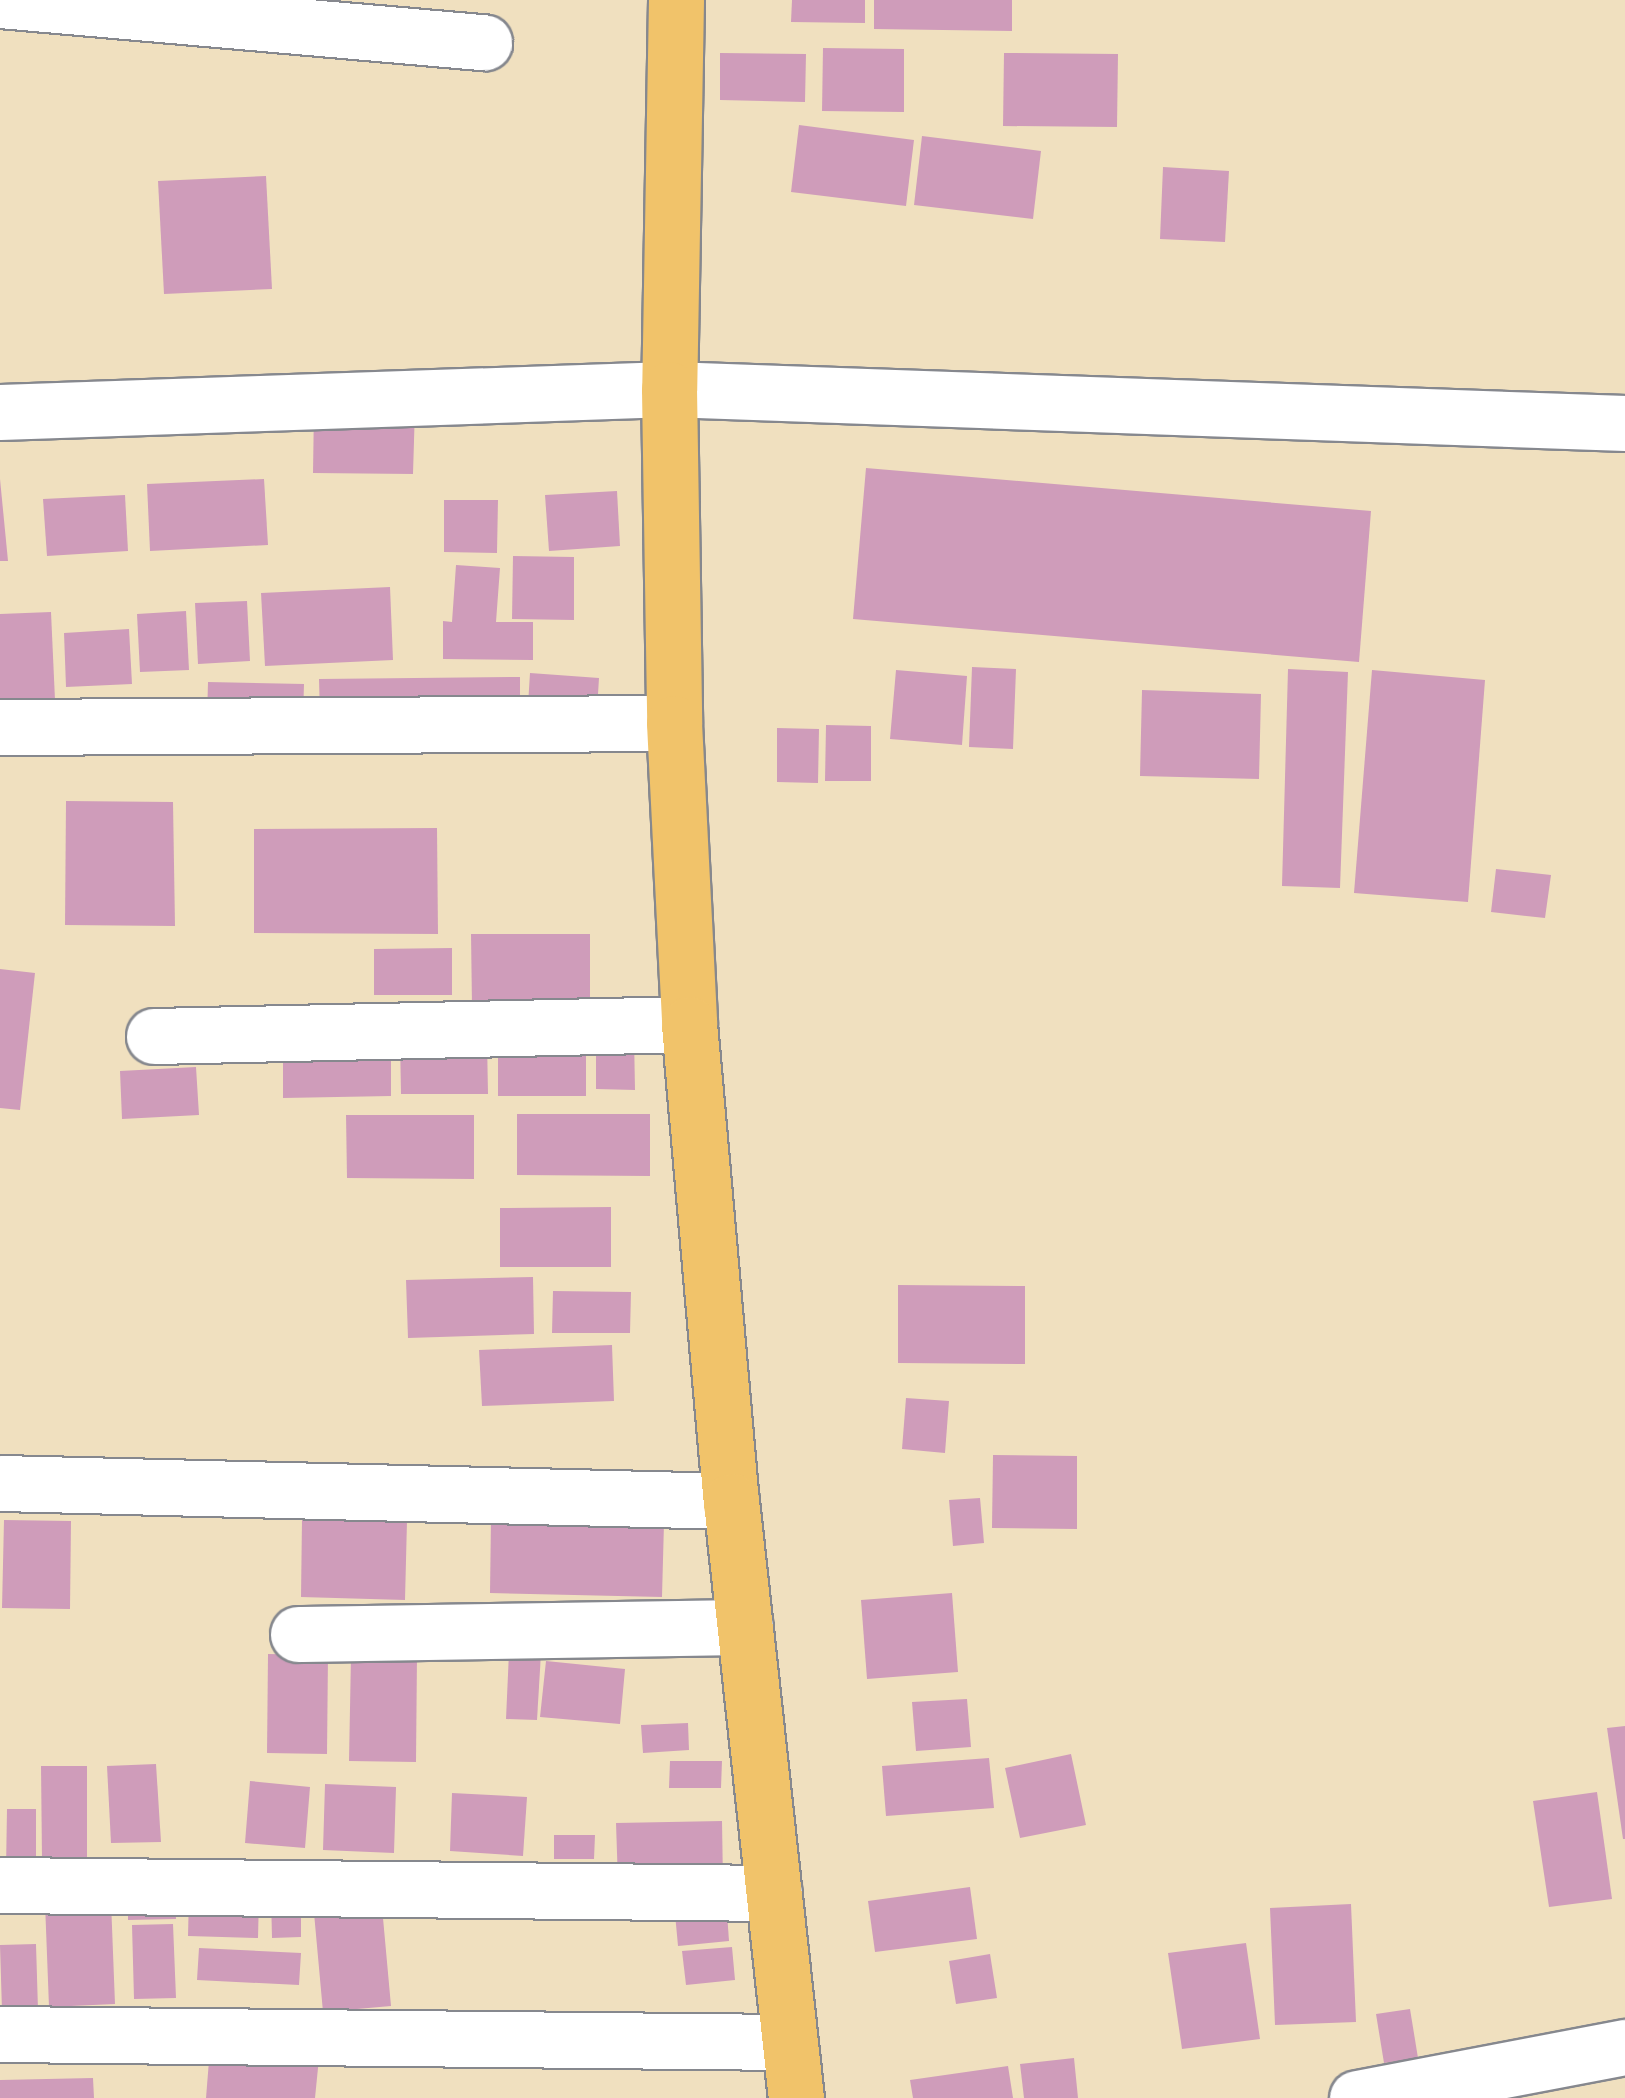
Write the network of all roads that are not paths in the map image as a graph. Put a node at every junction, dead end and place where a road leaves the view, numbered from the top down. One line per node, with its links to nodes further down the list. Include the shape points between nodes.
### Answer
1 (0, 0): 3 (street)
2 (676, 0): 4 (main road)
3 (484, 42)
4 (669, 390): 5 (street); 6 (street); 7 (main road)
5 (0, 412)
6 (1625, 423)
7 (674, 723): 8 (street); 9 (main road)
8 (0, 727)
9 (689, 1024): 10 (street); 12 (main road)
10 (154, 1036)
11 (0, 1483): 12 (street)
12 (730, 1500): 13 (main road)
13 (745, 1628): 14 (street); 16 (main road)
14 (298, 1634)
15 (0, 1885): 16 (street)
16 (774, 1894): 18 (main road)
17 (0, 2034): 18 (street)
18 (788, 2042): 20 (main road)
19 (1625, 2047): 21 (street)
20 (796, 2098)
21 (1358, 2098)

